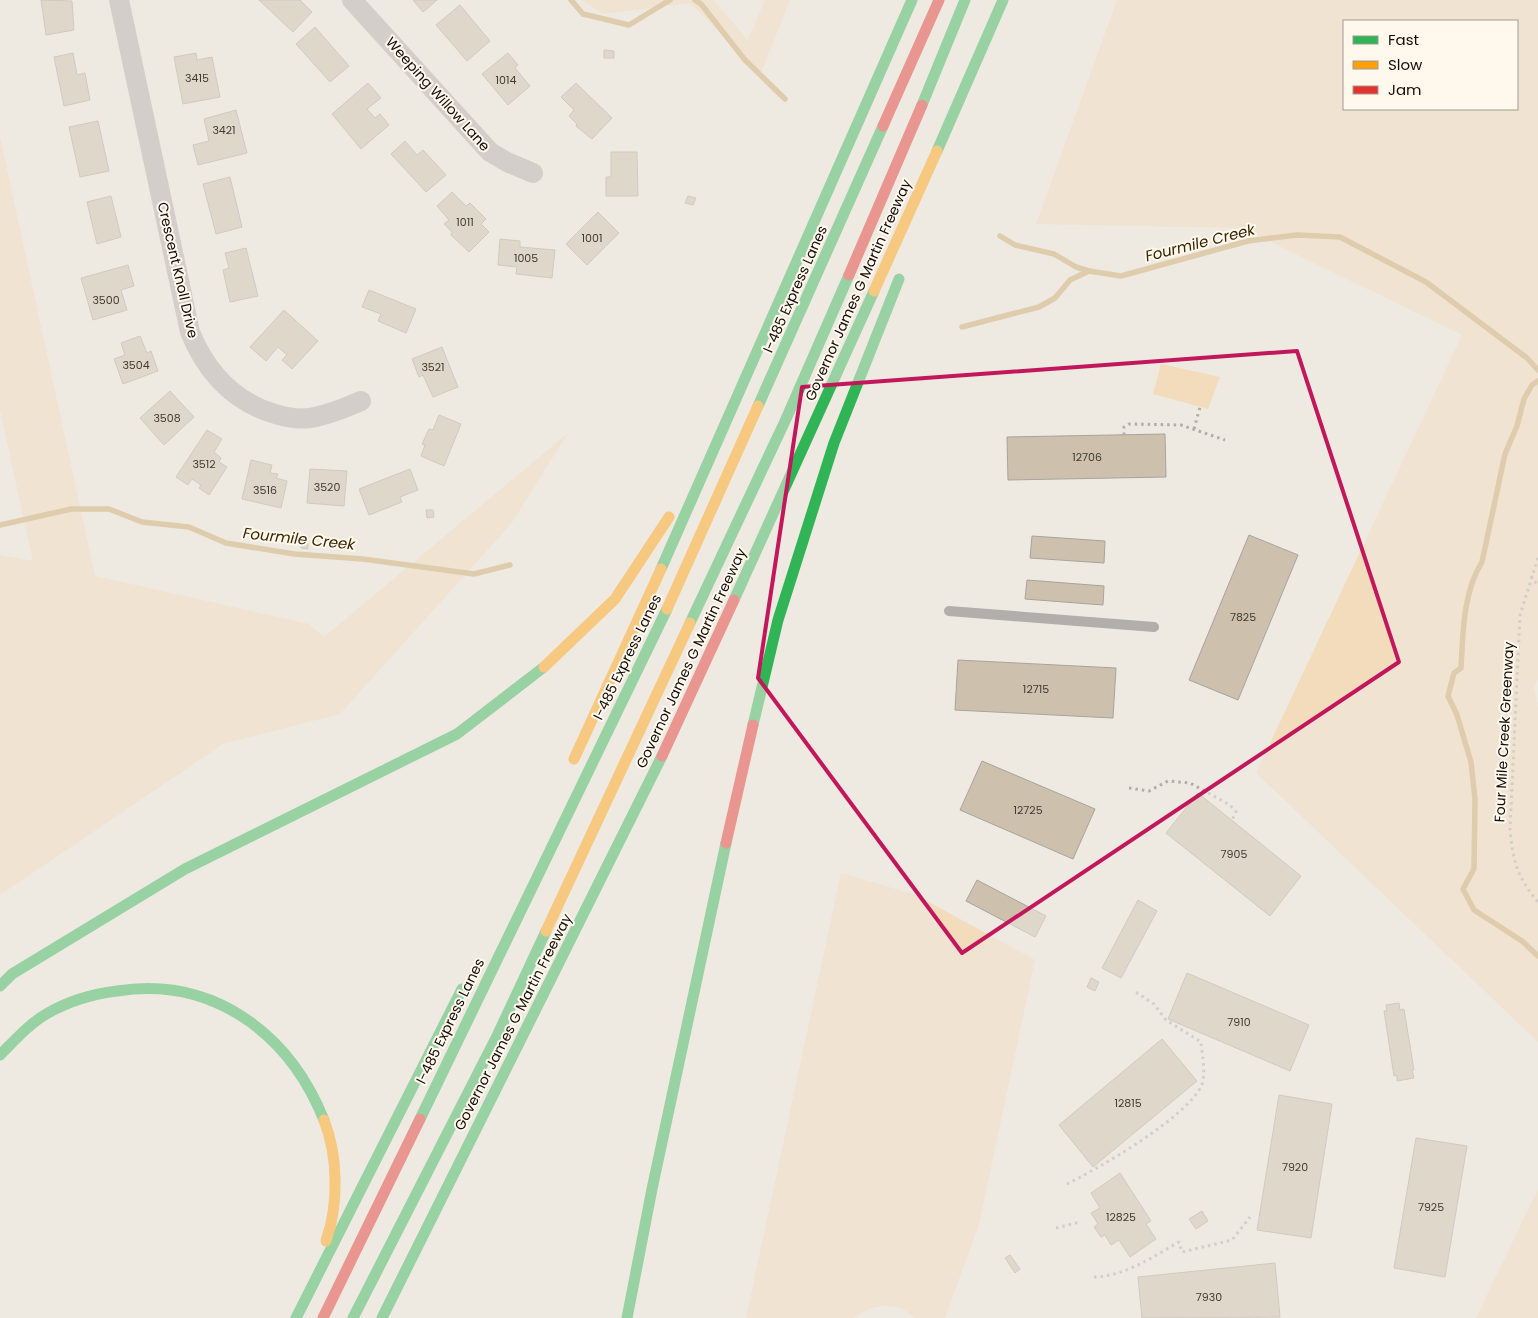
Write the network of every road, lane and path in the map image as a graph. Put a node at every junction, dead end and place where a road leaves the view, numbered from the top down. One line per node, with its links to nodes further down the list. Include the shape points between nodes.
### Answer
1 (119, 0): 11 (street, Crescent Knoll Drive, via 190,332 203,361 242,400 285,417 310,418)
2 (352, 0): 7 (street, Weeping Willow Lane, via 490,152)
3 (912, 0): 13 (highway)
4 (939, 0): 36 (highway, I-485 Express Lanes, via 671,601)
5 (965, 0): 37 (highway, via 896,170 786,419 497,1036)
6 (1003, 0): 8 (highway, Governor James G Martin Freeway)
7 (533, 173)
8 (923, 183): 9 (highway); 38 (highway, Governor James G Martin Freeway, via 644,793)
9 (917, 228)
10 (905, 264): 39 (highway, via 834,443 778,620 736,798)
11 (361, 401)
12 (1200, 407): 14 (path)
13 (732, 411): 22 (highway); 27 (highway, via 659,534 615,599 533,677 457,734 185,869 12,974)
14 (1194, 429): 15 (path, via 1181,425 1129,424 1124,427); 16 (path)
15 (1124, 435)
16 (1225, 440)
17 (1538, 558): 18 (path, Four Mile Creek Greenway)
18 (1531, 575): 19 (path); 25 (path, Four Mile Creek Greenway, via 1520,615 1510,830 1518,873)
19 (1538, 586)
20 (949, 611): 21 (lane)
21 (1154, 628)
22 (568, 774)
23 (1129, 788): 24 (path, via 1149,791 1168,781 1190,783 1230,805 1236,812)
24 (1232, 820)
25 (1538, 902)
26 (467, 979): 35 (highway)
27 (0, 986)
28 (1134, 991): 30 (path, via 1154,1004 1166,1020 1201,1042 1203,1082 1196,1096 1142,1140 1102,1167)
29 (0, 1055): 35 (highway, via 20,1034 54,1009 103,993 158,988 210,998 244,1016 268,1036 312,1093 327,1124 335,1161 328,1238)
30 (1067, 1184)
31 (1250, 1218): 34 (path, via 1232,1240 1182,1252 1179,1242 1127,1271 1110,1277)
32 (1080, 1222): 33 (path)
33 (1056, 1228)
34 (1094, 1277)
35 (296, 1318)
36 (323, 1318)
37 (353, 1318)
38 (382, 1318)
39 (627, 1318)

